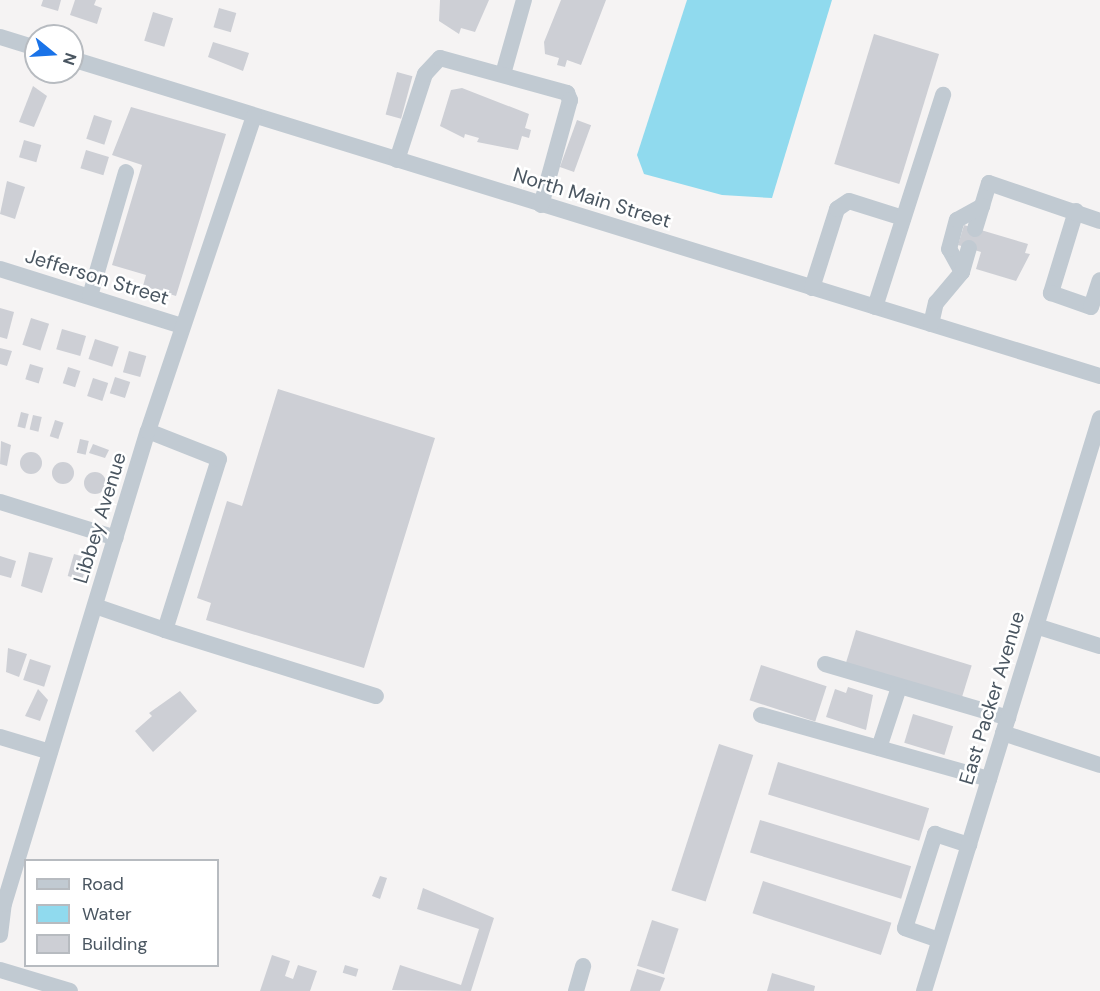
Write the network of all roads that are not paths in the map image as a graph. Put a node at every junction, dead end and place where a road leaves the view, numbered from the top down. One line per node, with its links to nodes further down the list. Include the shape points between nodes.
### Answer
1 (524, 0): 5 (street)
2 (0, 37): 3 (street)
3 (24, 44)
4 (84, 63): 7 (street, North Main Street)
5 (502, 74): 8 (street, via 450,58 434,61 425,74); 10 (street, via 567,93 570,100)
6 (943, 95): 13 (street)
7 (254, 116): 8 (street, North Main Street); 24 (street, Libbey Avenue)
8 (397, 160): 10 (street, North Main Street)
9 (126, 172): 21 (street)
10 (541, 205): 20 (street, North Main Street)
11 (982, 206): 12 (street, via 989,183); 15 (street); 18 (street, via 957,220 949,249)
12 (1076, 211): 14 (street); 19 (street, via 1051,293 1091,307)
13 (903, 218): 20 (street, via 849,201 837,209); 22 (street)
14 (1100, 221)
15 (975, 228)
16 (969, 248): 18 (street)
17 (0, 269): 21 (street, Jefferson Street)
18 (962, 272): 23 (street, via 936,303)
19 (1100, 280)
20 (812, 288): 22 (street, North Main Street)
21 (90, 296): 24 (street, Jefferson Street)
22 (875, 307): 23 (street, North Main Street)
23 (931, 324): 25 (street, North Main Street)
24 (182, 326): 27 (street, Libbey Avenue)
25 (1100, 376)
26 (1100, 418): 31 (street, East Packer Avenue)
27 (148, 431): 29 (street, Libbey Avenue); 32 (street, via 219,459)
28 (0, 502): 29 (street)
29 (116, 538): 30 (street, Libbey Avenue)
30 (95, 606): 32 (street); 41 (street, Libbey Avenue)
31 (1036, 626): 33 (street); 38 (street, East Packer Avenue)
32 (165, 630): 36 (street)
33 (1100, 646)
34 (825, 664): 35 (street)
35 (899, 687): 38 (street); 40 (street)
36 (376, 696)
37 (761, 715): 40 (street)
38 (1006, 726): 42 (street); 43 (street, East Packer Avenue)
39 (0, 737): 41 (street)
40 (879, 748): 43 (street)
41 (50, 752): 45 (street, Libbey Avenue)
42 (1100, 765)
43 (989, 778): 44 (street, East Packer Avenue)
44 (969, 845): 46 (street, East Packer Avenue); 46 (street, via 935,834 905,928)
45 (0, 935)
46 (939, 940): 51 (street, East Packer Avenue)
47 (583, 966): 50 (street)
48 (0, 970): 49 (street)
49 (70, 991)
50 (576, 991)
51 (924, 991)

